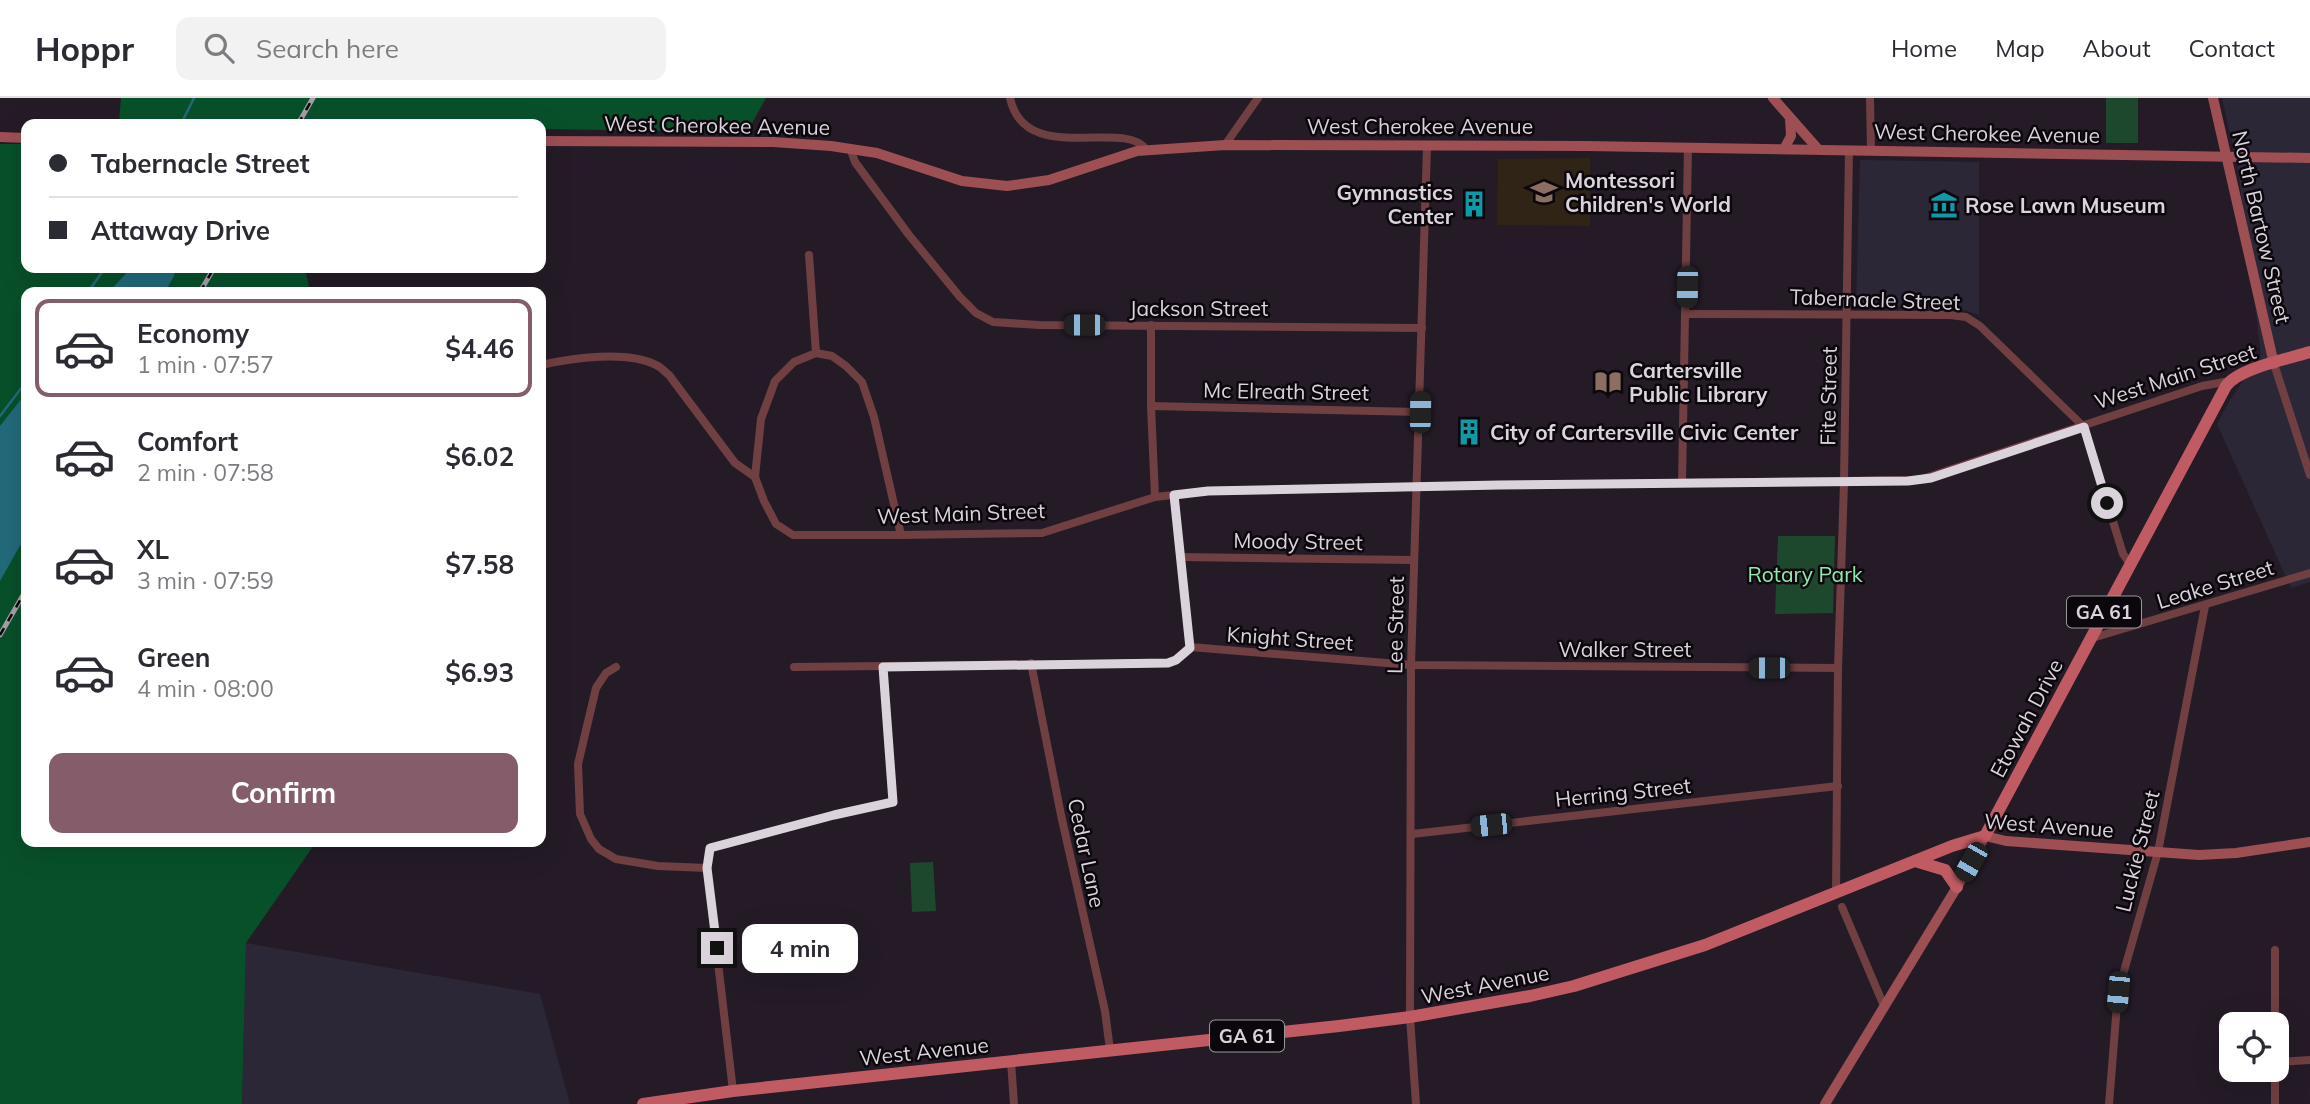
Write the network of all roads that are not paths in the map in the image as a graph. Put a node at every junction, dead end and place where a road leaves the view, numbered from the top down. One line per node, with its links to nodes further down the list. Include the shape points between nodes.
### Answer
1 (1010, 98): 14 (street, via 1022,121 1034,131 1053,137 1125,140)
2 (1258, 98): 10 (street)
3 (1773, 98): 6 (main road)
4 (1870, 98): 18 (street)
5 (2213, 98): 19 (main road, North Bartow Street)
6 (1790, 118): 15 (main road, via 1791,136); 16 (main road)
7 (0, 137): 8 (main road)
8 (21, 138)
9 (546, 141): 13 (main road, West Cherokee Avenue, via 773,142)
10 (1225, 145): 11 (main road, West Cherokee Avenue); 14 (main road, West Cherokee Avenue)
11 (1427, 146): 12 (main road, West Cherokee Avenue); 25 (street, Lee Street)
12 (1688, 147): 15 (main road, West Cherokee Avenue); 23 (street)
13 (850, 148): 14 (main road, West Cherokee Avenue, via 962,181 1007,186 1049,180); 24 (street, Jackson Street, via 855,162 909,235 960,297 993,323)
14 (1146, 149)
15 (1783, 149): 16 (main road, West Cherokee Avenue)
16 (1818, 149): 17 (main road, West Cherokee Avenue)
17 (1849, 150): 18 (main road, West Cherokee Avenue); 22 (street, Fite Street)
18 (1871, 150): 19 (main road, West Cherokee Avenue)
19 (2227, 156): 20 (main road, West Cherokee Avenue); 29 (main road, North Bartow Street)
20 (2310, 158)
21 (809, 255): 27 (street)
22 (1846, 312): 23 (street, Tabernacle Street); 33 (street, Tabernacle Street, via 1966,317); 36 (street, Fite Street)
23 (1686, 314): 37 (street)
24 (1151, 325): 25 (street, Jackson Street); 31 (street)
25 (1422, 328): 32 (street, Lee Street)
26 (2310, 352): 29 (main road, West Main Street)
27 (816, 353): 35 (street, via 794,362 775,381 761,419); 41 (street, via 832,356 862,382)
28 (546, 364): 35 (street, via 631,357 656,365 669,375 735,463)
29 (2274, 364): 30 (main road, West Main Street); 34 (street)
30 (2230, 381): 33 (street, West Main Street, via 2202,386); 44 (main road, Etowah Drive / GA 61)
31 (1151, 406): 32 (street, Mc Elreath Street); 40 (street)
32 (1420, 412): 38 (street, Lee Street)
33 (2084, 427): 36 (street, West Main Street, via 1931,478); 44 (street, Tabernacle Street)
34 (2310, 475)
35 (755, 477): 41 (street, West Main Street, via 776,524 793,535)
36 (1844, 482): 37 (street, West Main Street); 54 (street, Fite Street)
37 (1682, 483): 38 (street, West Main Street)
38 (1416, 486): 39 (street, West Main Street); 43 (street, Lee Street)
39 (1174, 495): 40 (street, West Main Street); 42 (street)
40 (1155, 497): 41 (street, West Main Street, via 1042,533)
41 (901, 535)
42 (1180, 557): 43 (street, Moody Street); 48 (street)
43 (1415, 560): 50 (street, Lee Street)
44 (2130, 564): 47 (main road, Etowah Drive / GA 61)
45 (2310, 573): 46 (street, Leake Street)
46 (2205, 606): 47 (street, Leake Street); 59 (street, Luckie Street)
47 (2090, 639): 57 (main road, Etowah Drive / GA 61)
48 (1190, 648): 49 (street, via 1168,663); 50 (street, Knight Street)
49 (1031, 663): 53 (street); 69 (street, Cedar Lane)
50 (1411, 665): 54 (street, Walker Street); 56 (street, Lee Street)
51 (616, 667): 61 (street, via 597,688 578,764 580,814 591,839 616,859)
52 (794, 667): 53 (street)
53 (883, 667): 61 (street, via 893,802 710,848)
54 (1838, 668): 55 (street, Fite Street)
55 (1838, 786): 56 (street, Herring Street); 63 (street, Fite Street)
56 (1412, 834): 68 (street, Lee Street)
57 (1985, 836): 59 (main road, West Avenue); 60 (main road, West Avenue / GA 61); 62 (main road, Etowah Drive)
58 (2310, 842): 59 (main road, West Avenue, via 2217,855)
59 (2158, 852): 79 (street, Luckie Street, via 2118,992)
60 (1915, 861): 62 (main road, via 1945,870); 63 (main road, West Avenue / GA 61)
61 (707, 868): 74 (street)
62 (1957, 887): 66 (main road, Etowah Drive)
63 (1836, 894): 68 (main road, West Avenue / GA 61, via 1574,986)
64 (1842, 907): 66 (street)
65 (2275, 950): 67 (street)
66 (1884, 1006): 78 (main road, Etowah Drive)
67 (2275, 1012)
68 (1410, 1017): 69 (main road, West Avenue / GA 61); 77 (street, Lee Street)
69 (1110, 1050): 72 (main road, West Avenue / GA 61)
70 (2310, 1060): 71 (street)
71 (2289, 1061)
72 (1011, 1062): 74 (main road, West Avenue / GA 61); 76 (street)
73 (2276, 1082): 80 (street)
74 (733, 1091): 75 (main road, West Avenue / GA 61)
75 (643, 1104)
76 (1014, 1104)
77 (1416, 1104)
78 (1825, 1104)
79 (2109, 1104)
80 (2275, 1104)

